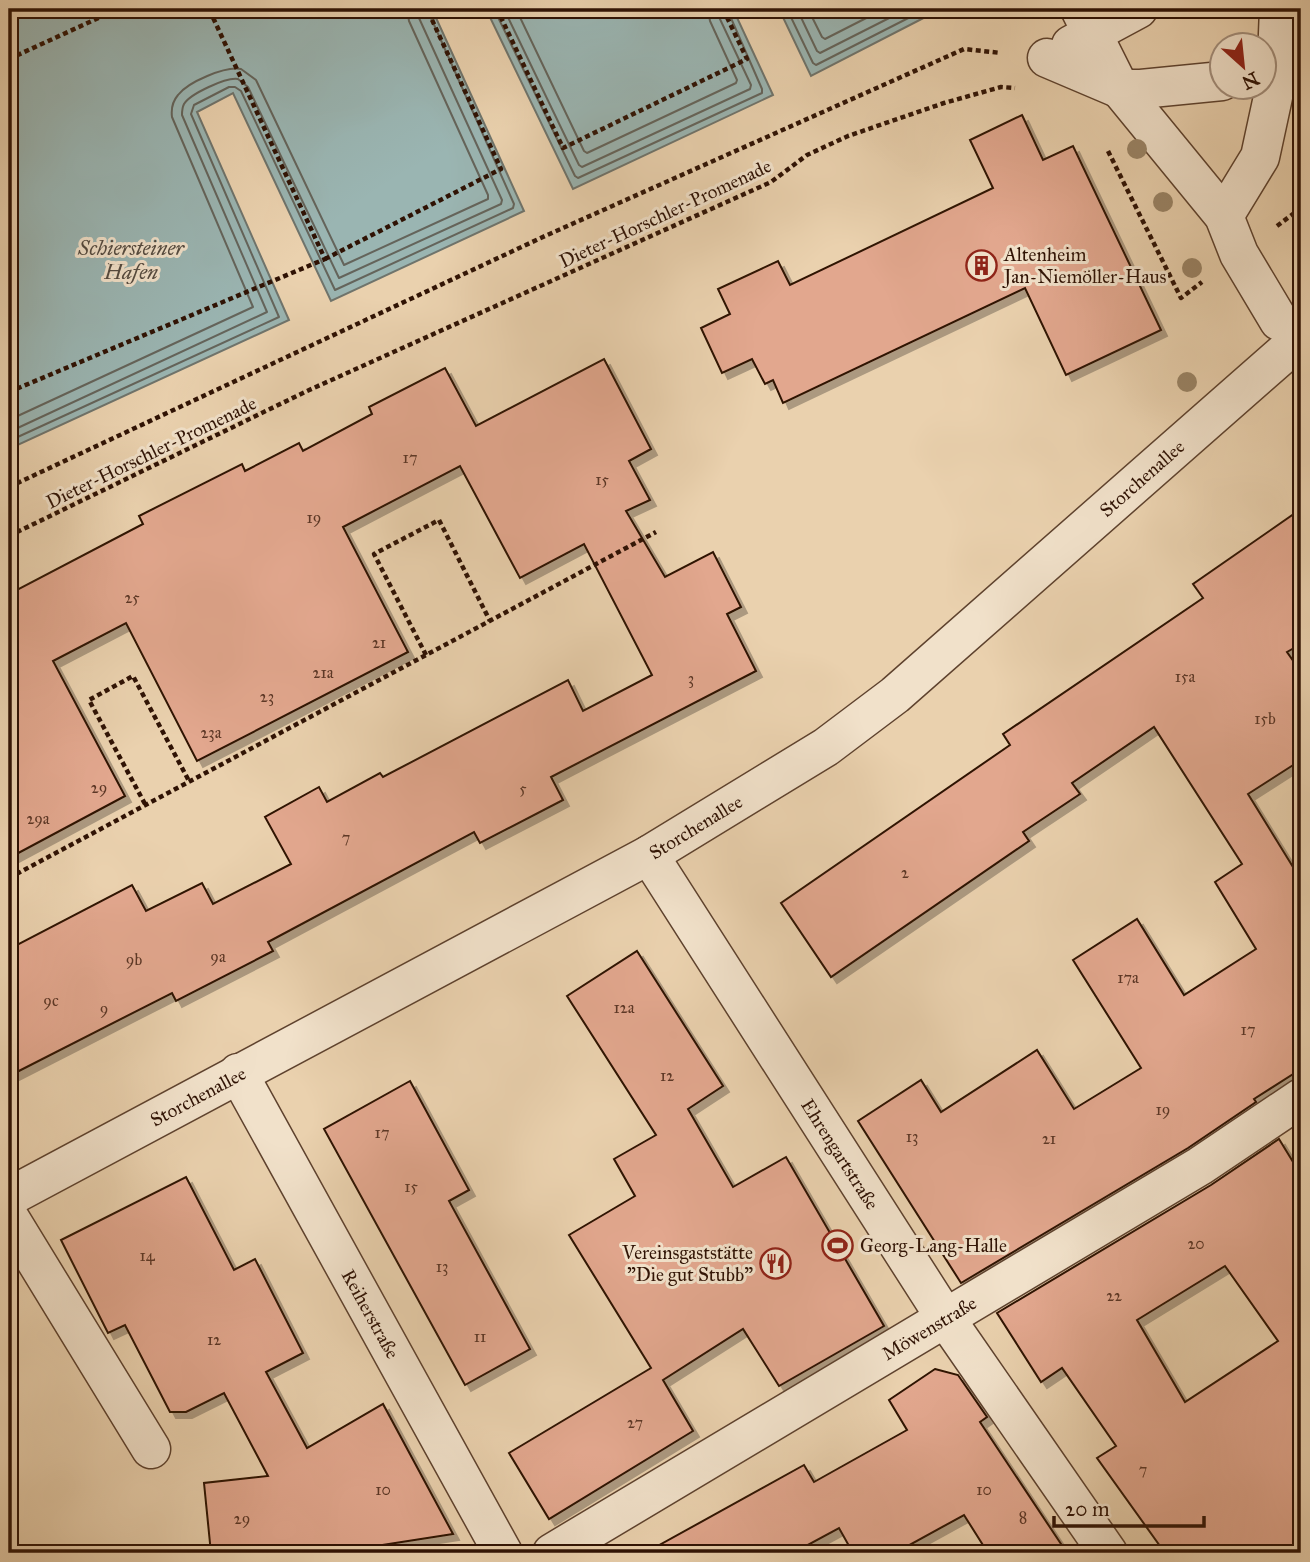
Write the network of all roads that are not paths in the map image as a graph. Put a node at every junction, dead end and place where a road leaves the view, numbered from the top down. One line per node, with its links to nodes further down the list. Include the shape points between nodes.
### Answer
1 (1138, 9): 3 (street)
2 (1279, 9): 4 (street)
3 (1087, 21): 6 (street); 6 (street, via 1037,73)
4 (1276, 32)
5 (1208, 82): 6 (street)
6 (1120, 89): 8 (street)
7 (1267, 102): 8 (street, via 1260,157)
8 (1224, 216): 9 (street, via 1239,254)
9 (1290, 329): 10 (street, Storchenallee, via 895,695 826,747)
10 (649, 855): 11 (street, Storchenallee); 15 (street, Ehrengartstraße)
11 (238, 1073): 13 (street, Storchenallee); 17 (street, Reiherstraße)
12 (1301, 1098): 15 (street, Möwenstraße, via 1200,1166)
13 (9, 1197)
14 (9, 1217): 16 (street)
15 (946, 1320): 18 (street, Möwenstraße); 19 (street, Ehrengartstraße)
16 (152, 1449)
17 (503, 1553)
18 (552, 1553)
19 (1108, 1553)

